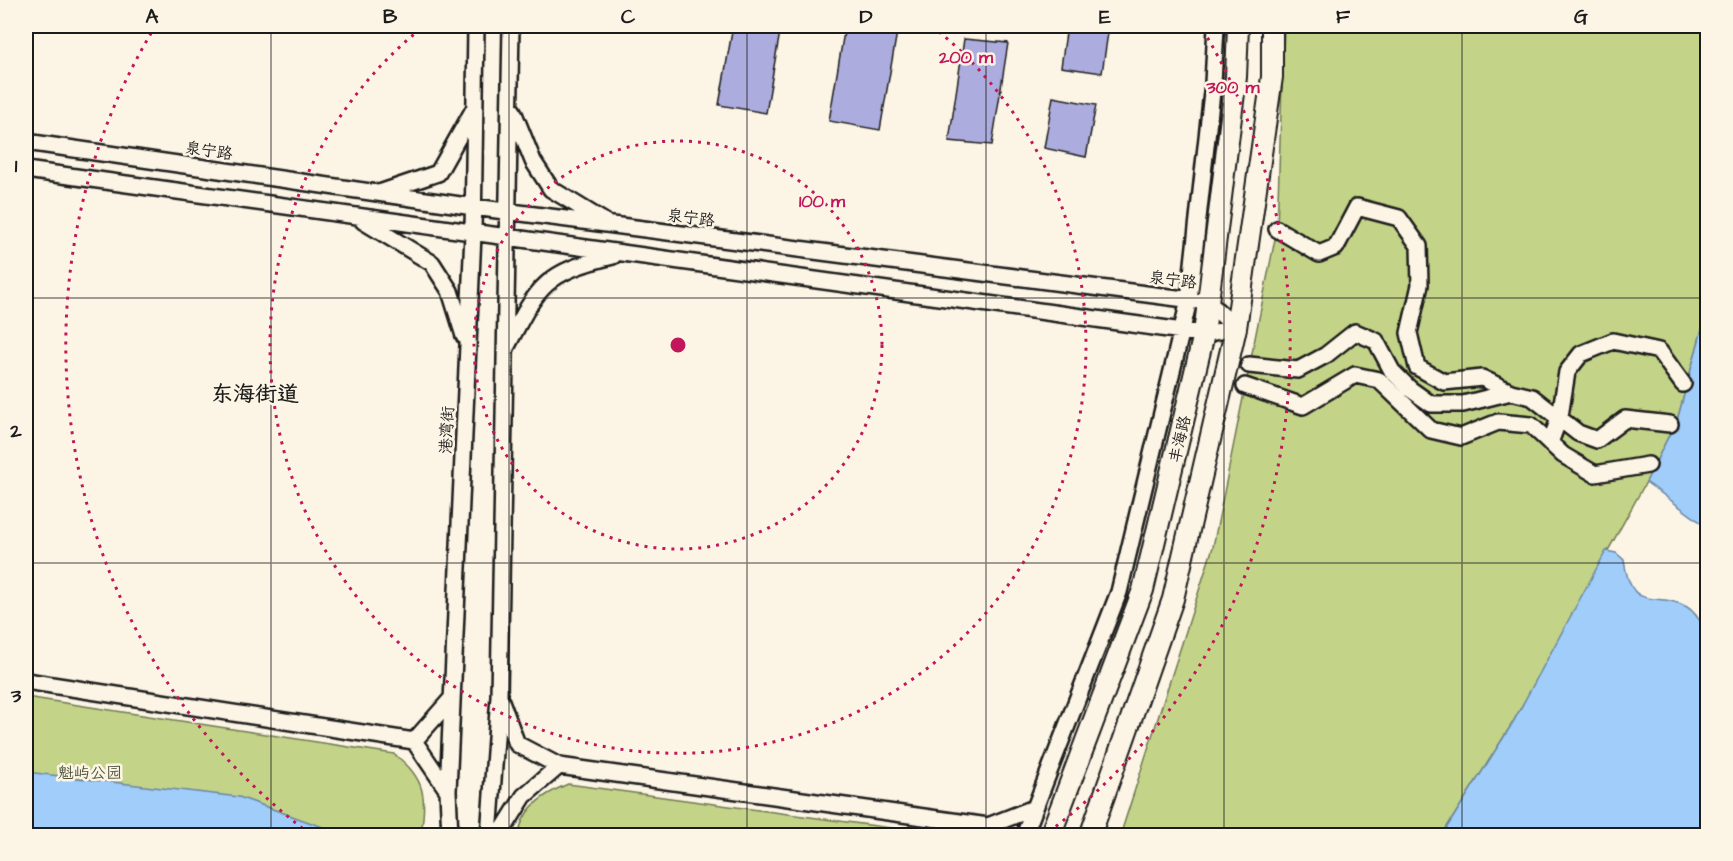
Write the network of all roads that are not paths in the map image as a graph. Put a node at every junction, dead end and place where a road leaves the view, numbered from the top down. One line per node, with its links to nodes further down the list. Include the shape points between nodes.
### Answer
1 (476, 26): 7 (street, 港湾街)
2 (511, 26): 6 (street)
3 (1216, 26): 19 (street)
4 (1238, 26): 19 (main road, 丰海路, via 1236,77)
5 (1272, 26): 20 (main road, 丰海路, via 1272,77)
6 (510, 104): 12 (street); 14 (street, via 533,161 551,189)
7 (475, 106): 10 (street, via 438,173); 11 (street, 港湾街)
8 (26, 142): 10 (street, 泉宁路)
9 (26, 170): 13 (street)
10 (379, 193): 11 (street, 泉宁路)
11 (474, 207): 12 (street, 泉宁路); 16 (street, 港湾街)
12 (508, 211): 14 (street, 泉宁路); 17 (street)
13 (357, 218): 16 (street); 23 (street, via 432,263 450,291)
14 (610, 225): 19 (street, 泉宁路)
15 (1277, 229): 28 (street, via 1319,254 1336,247 1357,207 1399,218 1419,246 1420,285 1409,333 1417,368 1444,382 1482,378)
16 (473, 234): 17 (street); 23 (street, 港湾街)
17 (506, 239): 18 (street); 24 (street)
18 (621, 254): 21 (street); 24 (street, via 579,265 551,279 533,297)
19 (1199, 301): 20 (street, 泉宁路); 21 (street); 22 (main road, 丰海路)
20 (1236, 328): 22 (street); 46 (main road, 丰海路, via 1173,599)
21 (1182, 331): 22 (street); 39 (street, via 1119,592)
22 (1204, 334): 45 (main road, 丰海路, via 1143,590)
23 (468, 347): 35 (street, 港湾街)
24 (504, 351): 34 (street)
25 (1250, 365): 28 (street, via 1298,370 1326,355 1354,332 1376,341 1392,371 1431,404 1463,404)
26 (1683, 384): 29 (street, via 1659,351 1613,341 1581,354 1567,372)
27 (1245, 386): 31 (street, via 1303,406 1355,375 1379,380 1431,430 1461,437 1498,422 1531,425)
28 (1511, 392): 29 (street, via 1532,397)
29 (1560, 416): 30 (street, via 1578,433 1597,440 1625,419); 31 (street)
30 (1670, 424)
31 (1550, 443): 32 (street, via 1595,474)
32 (1648, 465)
33 (26, 681): 36 (street)
34 (499, 696): 37 (street, via 517,744); 42 (street)
35 (452, 698): 36 (street); 38 (street, 港湾街)
36 (414, 741): 38 (street)
37 (559, 766): 40 (street); 43 (street, via 524,796)
38 (448, 791): 41 (street, 港湾街)
39 (1034, 808): 40 (street); 44 (street)
40 (990, 831)
41 (450, 836)
42 (489, 836)
43 (499, 836)
44 (1024, 836)
45 (1050, 836)
46 (1090, 836)

